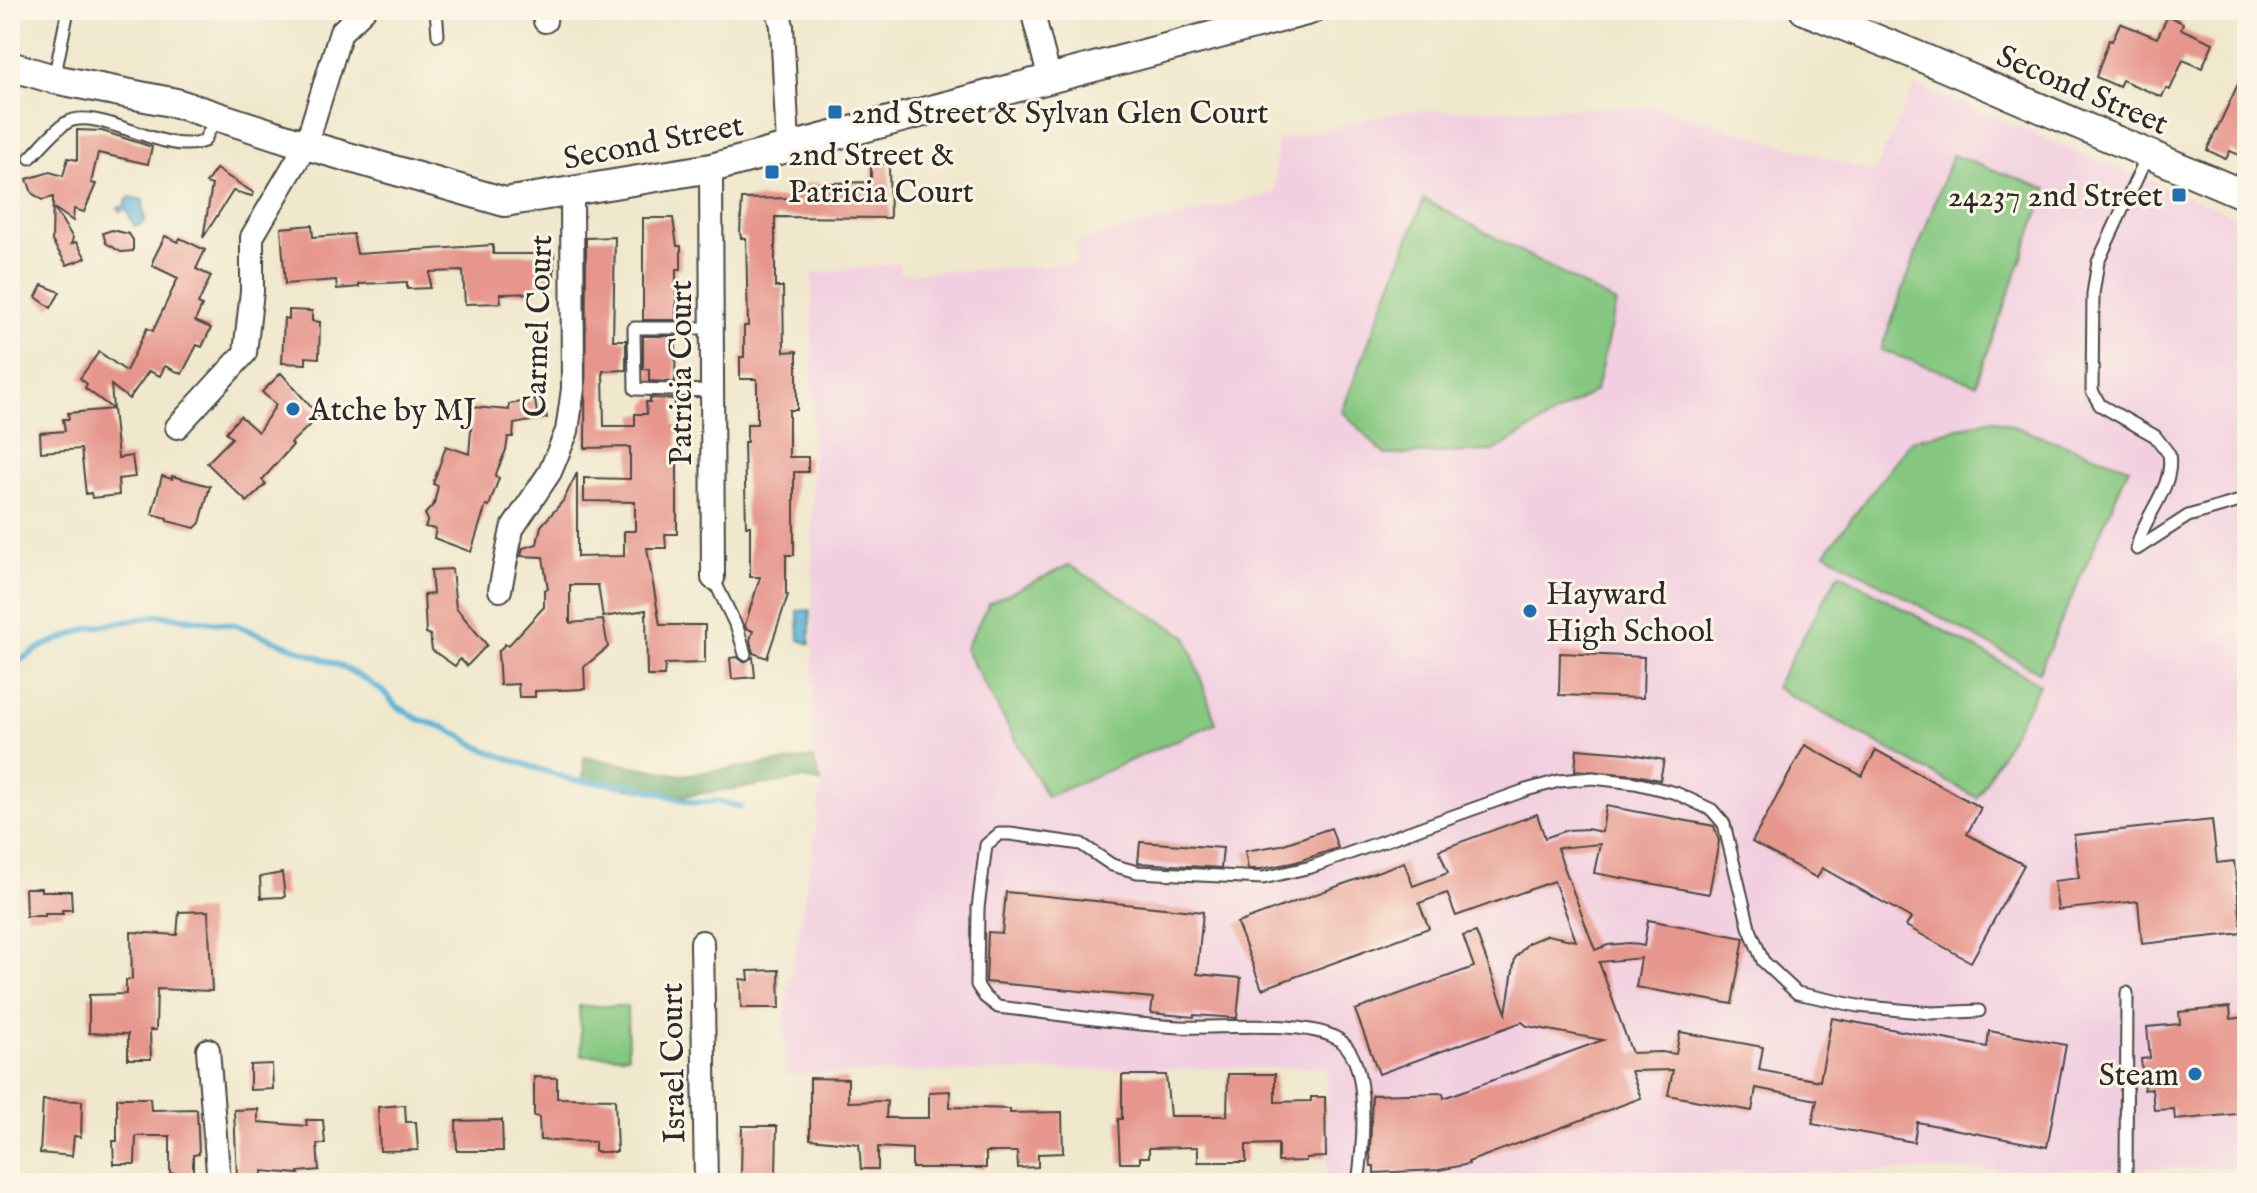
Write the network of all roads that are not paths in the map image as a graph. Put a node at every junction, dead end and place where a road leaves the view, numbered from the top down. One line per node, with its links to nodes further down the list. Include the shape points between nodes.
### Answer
1 (68, 10): 11 (lane)
2 (364, 10): 14 (street, via 341,32)
3 (436, 10): 9 (lane)
4 (778, 10): 15 (street)
5 (1032, 10): 12 (street)
6 (1310, 10): 8 (street, Second Street)
7 (1804, 10): 16 (street, Second Street)
8 (1252, 17): 12 (street, Second Street)
9 (438, 35)
10 (10, 66): 11 (street, Second Street)
11 (54, 79): 13 (street, Second Street, via 176,103)
12 (1050, 80): 15 (street, Second Street)
13 (217, 117): 14 (street, Second Street); 17 (lane, via 204,141 192,146 94,119 67,122)
14 (306, 145): 19 (street, Second Street, via 505,202); 23 (street, via 252,237 245,353)
15 (788, 146): 18 (street, Second Street)
16 (2149, 154): 20 (street, Second Street); 24 (lane, via 2098,262 2093,294 2094,397 2108,411 2155,436 2171,463 2137,549 2188,516)
17 (30, 158)
18 (711, 168): 19 (street, Second Street); 21 (street, Patricia Court)
19 (572, 193): 26 (street, Carmel Court, via 573,389 567,431 550,472 512,529)
20 (2247, 196)
21 (712, 328): 22 (street, Patricia Court); 22 (lane, via 634,328 635,389)
22 (712, 391): 25 (street, Patricia Court)
23 (177, 427)
24 (2247, 499)
25 (713, 578): 27 (lane)
26 (500, 590)
27 (745, 654)
28 (702, 942): 33 (street, Israel Court)
29 (2127, 993): 35 (lane)
30 (1979, 1011): 34 (lane, via 1858,1006 1797,993 1763,961 1749,927 1724,824 1712,810 1676,793 1635,783 1559,781 1311,867 1263,878 1137,872 1112,865 1081,844 1010,834 999,834 986,845 977,951 977,985 985,997 998,1007 1179,1027 1324,1032 1342,1042 1360,1079)
31 (208, 1050): 32 (street)
32 (219, 1183)
33 (706, 1183)
34 (1358, 1183)
35 (2126, 1183)

